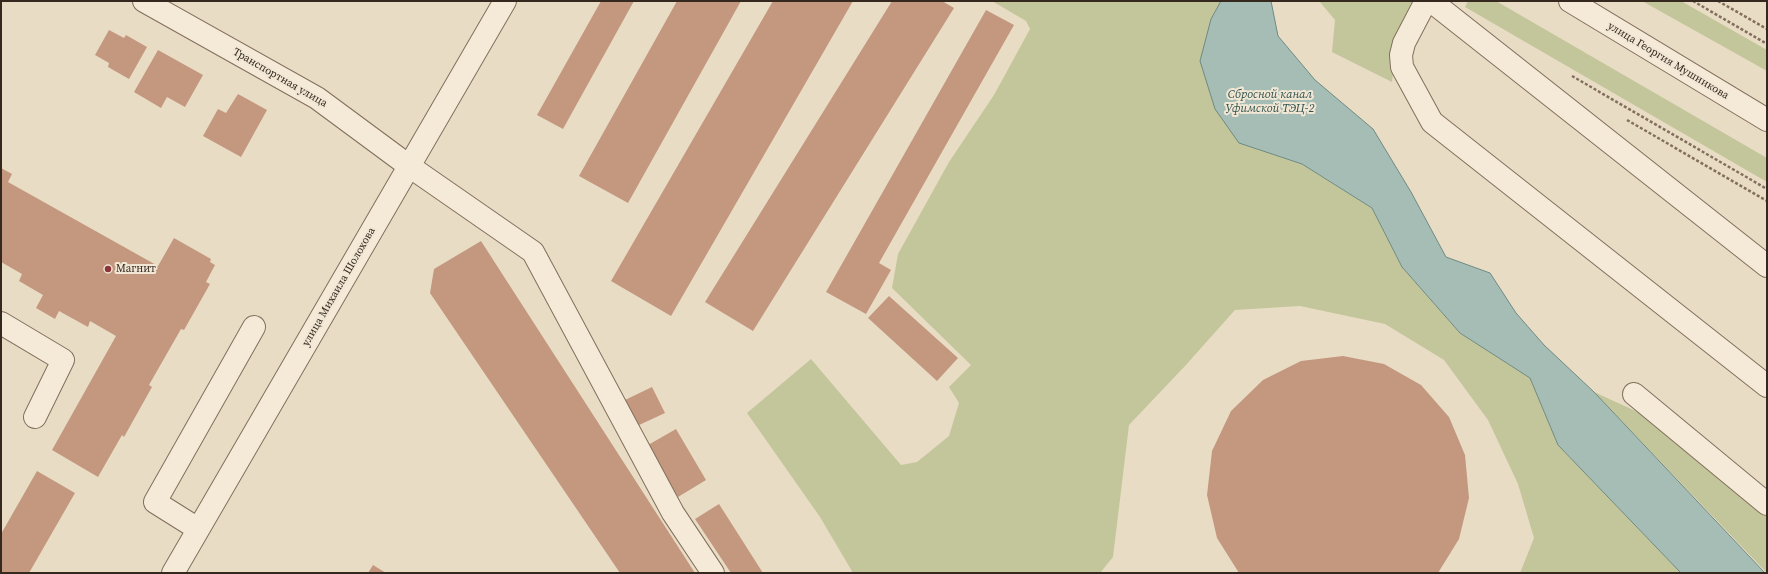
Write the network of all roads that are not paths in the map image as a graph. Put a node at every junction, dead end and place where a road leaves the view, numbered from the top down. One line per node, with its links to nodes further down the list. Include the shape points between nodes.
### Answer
1 (144, 1): 7 (street, Транспортная улица, via 317,98)
2 (505, 1): 7 (street, улица Михаила Шолохова)
3 (1426, 1): 11 (street, via 1404,43 1401,55 1402,67 1432,122)
4 (1431, 1): 8 (street)
5 (1572, 2): 6 (street, улица Георгия Мушникова)
6 (1767, 120)
7 (409, 166): 15 (street, улица Михаила Шолохова); 17 (street, Транспортная улица, via 533,252 673,513)
8 (1767, 266)
9 (1, 323): 13 (street, via 63,360)
10 (254, 327): 15 (street, via 155,502)
11 (1767, 386)
12 (1634, 394): 14 (street)
13 (35, 417)
14 (1767, 504)
15 (198, 529): 16 (street, улица Михаила Шолохова)
16 (173, 573)
17 (713, 573)

